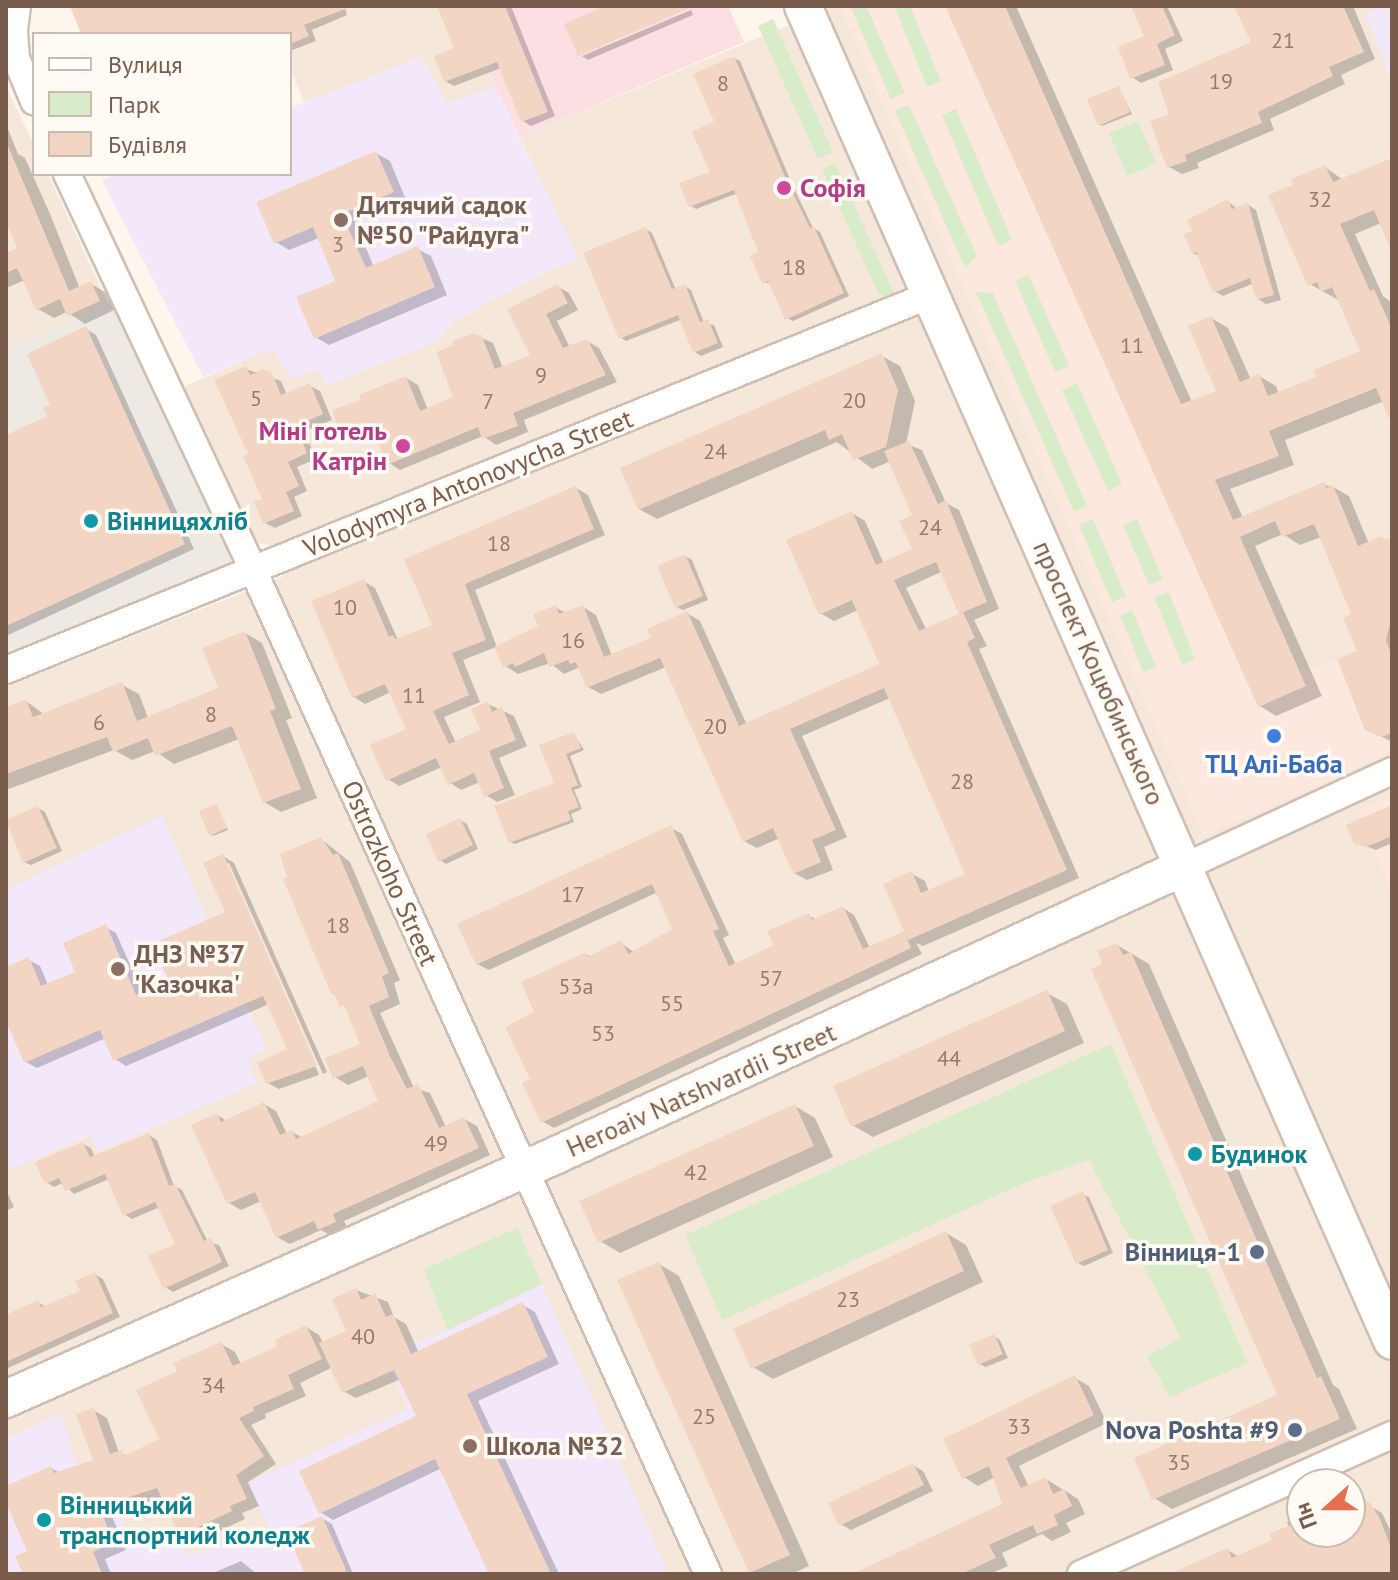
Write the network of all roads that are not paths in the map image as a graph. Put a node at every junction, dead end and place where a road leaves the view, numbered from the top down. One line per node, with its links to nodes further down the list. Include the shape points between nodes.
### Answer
1 (17, 6): 3 (street, via 16,58)
2 (803, 6): 5 (main road, проспект Коцюбинського)
3 (29, 90)
4 (68, 176): 6 (street, Ostrozkoho Street)
5 (930, 295): 6 (street, Volodymyra Antonovycha Street); 9 (main road, проспект Коцюбинського)
6 (253, 570): 7 (street, Volodymyra Antonovycha Street); 10 (street, Ostrozkoho Street)
7 (6, 670)
8 (1380, 776): 9 (street, Heroaiv Natshvardii Street)
9 (1184, 867): 10 (main road, Heroaiv Natshvardii Street); 11 (main road, проспект Коцюбинського)
10 (525, 1169): 12 (main road, Heroaiv Natshvardii Street); 14 (street, Ostrozkoho Street)
11 (1392, 1341)
12 (6, 1399)
13 (1392, 1435): 15 (street)
14 (708, 1574)
15 (1081, 1574)

